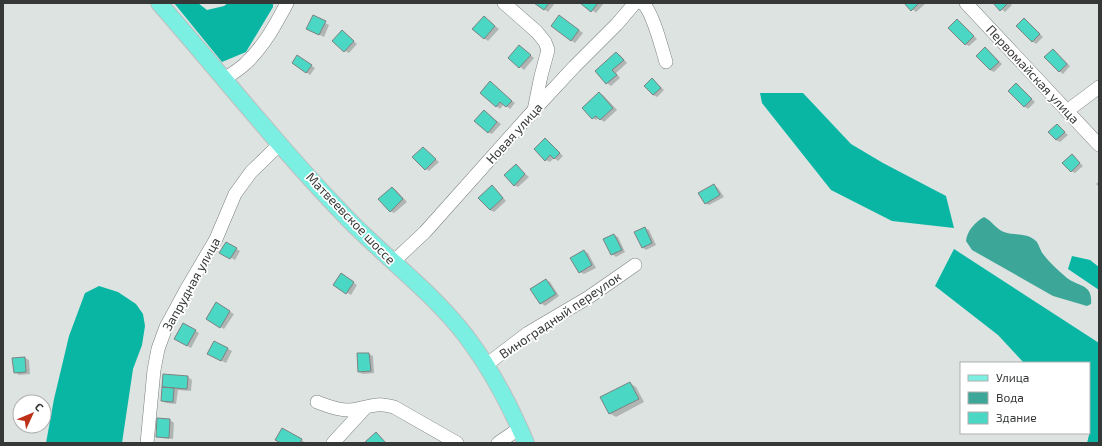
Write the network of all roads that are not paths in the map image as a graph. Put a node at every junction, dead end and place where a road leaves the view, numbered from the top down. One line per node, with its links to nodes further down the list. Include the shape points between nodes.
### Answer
1 (159, 3): 8 (main road, Матвеевское шоссе)
2 (287, 3): 8 (street, via 271,33 246,63)
3 (504, 3): 10 (street, via 537,32 548,50)
4 (635, 3): 10 (street, Новая улица)
5 (642, 3): 7 (street, via 653,22)
6 (966, 3): 11 (street, Первомайская улица)
7 (666, 62)
8 (219, 75): 12 (main road, Матвеевское шоссе)
9 (1099, 87): 11 (street)
10 (534, 110): 14 (street, Новая улица, via 425,232)
11 (1066, 111): 13 (street, Первомайская улица)
12 (280, 144): 14 (main road, Матвеевское шоссе, via 348,219); 20 (street, Запрудная улица, via 251,172 235,194 216,239 166,327 154,370)
13 (1099, 145)
14 (393, 262): 16 (main road, Матвеевское шоссе, via 465,335)
15 (635, 265): 16 (street, Виноградный переулок, via 589,298 528,333)
16 (486, 365): 19 (main road, Матвеевское шоссе)
17 (318, 402): 18 (street, via 347,410)
18 (366, 407): 21 (street); 22 (street, via 385,404 394,407)
19 (520, 428): 23 (street); 24 (main road, Матвеевское шоссе)
20 (148, 443)
21 (333, 443)
22 (457, 443)
23 (498, 443)
24 (526, 443)

